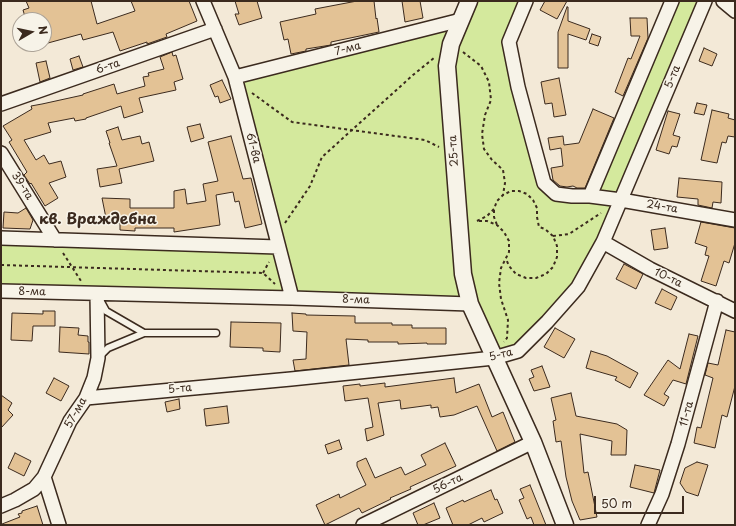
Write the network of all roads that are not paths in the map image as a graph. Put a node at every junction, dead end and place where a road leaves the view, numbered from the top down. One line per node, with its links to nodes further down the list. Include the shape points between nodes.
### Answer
1 (203, 1): 9 (street, 61-ва)
2 (469, 1): 8 (street, 25-та)
3 (526, 1): 13 (street, via 509,42 518,87 544,183 556,194)
4 (672, 1): 13 (street)
5 (705, 1): 14 (street, 5-та)
6 (723, 1): 7 (street)
7 (735, 11)
8 (461, 20): 10 (street, 7-ма); 24 (street, 25-та, via 451,44 447,66 463,274)
9 (215, 29): 10 (street, 61-ва); 11 (street, 6-та)
10 (235, 77): 19 (street, 61-ва)
11 (1, 104)
12 (1, 153): 17 (street, 39-та)
13 (590, 196): 14 (street, 24-та)
14 (621, 200): 15 (street, 24-та); 18 (street, 5-та)
15 (735, 220)
16 (1, 238): 17 (street)
17 (55, 240): 19 (street)
18 (603, 242): 23 (street, 10-та, via 650,269); 29 (street, 5-та, via 578,287 547,322 518,351)
19 (278, 247): 22 (street, 61-ва)
20 (1, 291): 21 (street, 8-ма)
21 (96, 294): 22 (street, 8-ма); 26 (lane, via 106,310); 28 (street, 57-ма)
22 (292, 298): 24 (street, 8-ма)
23 (717, 301): 25 (street, 10-та); 37 (street, 11-та, via 678,444 662,494)
24 (470, 304): 29 (street)
25 (735, 311)
26 (144, 333): 27 (lane); 28 (lane, via 108,348)
27 (216, 333)
28 (98, 358): 30 (street, 57-ма)
29 (494, 358): 30 (street, 5-та); 31 (street)
30 (86, 398): 32 (street, 57-ма, via 70,421)
31 (533, 442): 35 (street, 56-та); 36 (street)
32 (44, 477): 33 (street, 57-ма, via 34,489); 34 (street)
33 (1, 506)
34 (59, 525)
35 (363, 525)
36 (566, 525)
37 (648, 525)

